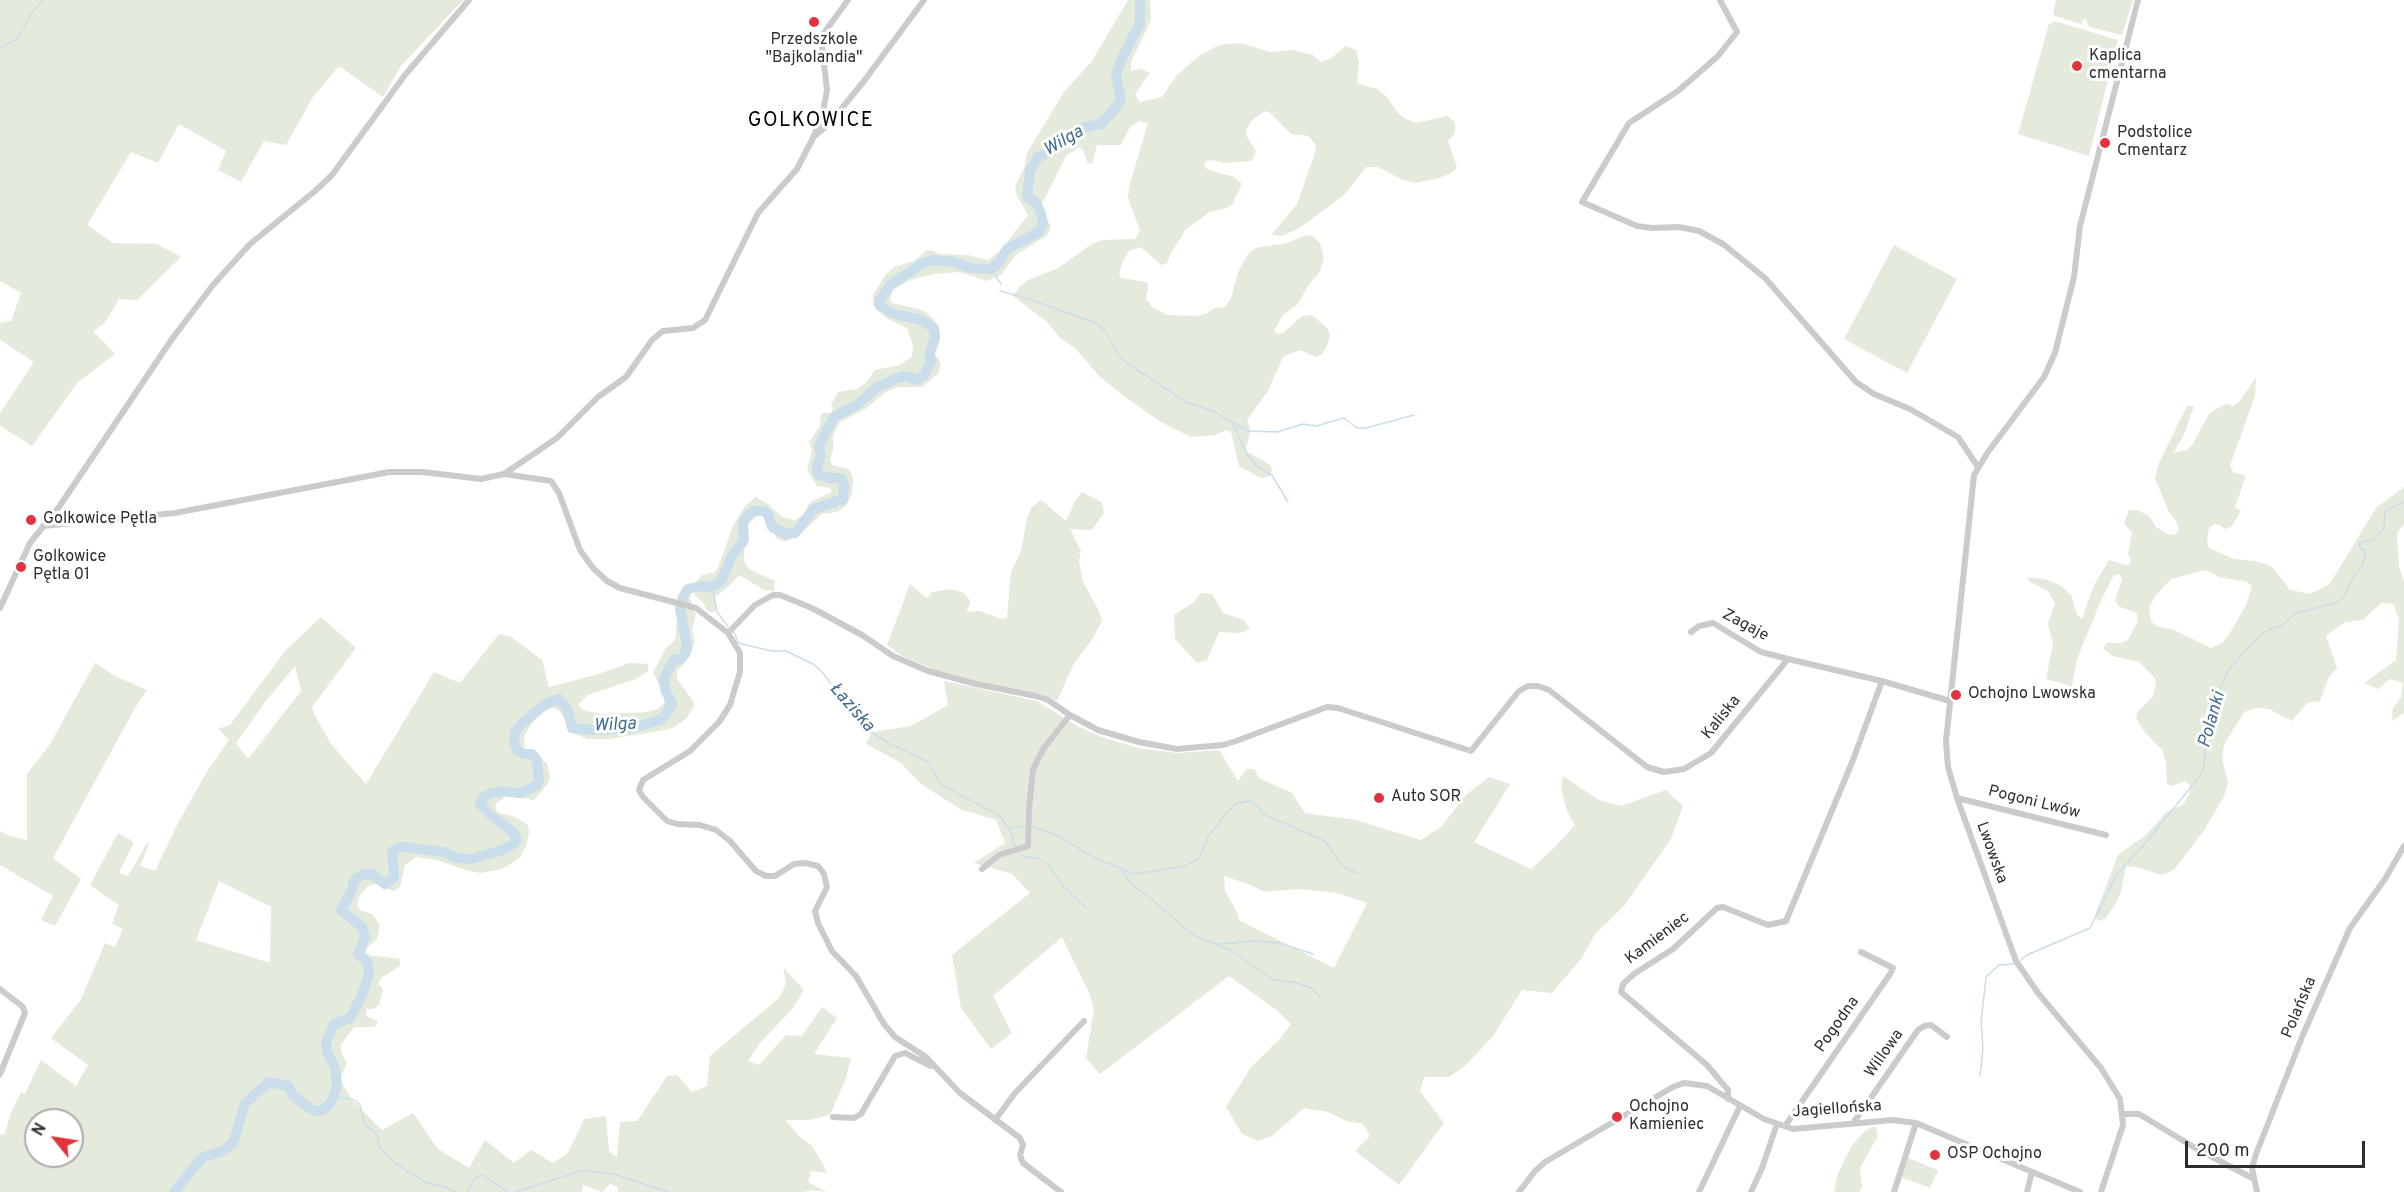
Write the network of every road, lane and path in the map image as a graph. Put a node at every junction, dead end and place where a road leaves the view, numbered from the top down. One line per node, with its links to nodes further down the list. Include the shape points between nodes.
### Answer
1 (469, 0): 9 (street, via 411,67 333,175 250,244 214,283)
2 (848, 0): 6 (street, via 824,33 827,90)
3 (924, 0): 6 (street, via 864,81)
4 (1720, 0): 7 (street, via 1737,32 1718,56 1678,91 1629,123 1582,202 1637,226 1699,231 1723,244 1765,278 1856,382 1958,437)
5 (2138, 0): 7 (street, Lwowska, via 2080,226 2074,277 2055,353 2044,377)
6 (813, 138): 8 (street, via 797,169 758,213 705,320 693,328 663,332 652,340 626,377 598,397 557,438)
7 (1978, 467): 15 (street, Lwowska, via 1972,483)
8 (504, 474): 9 (street, via 481,479 389,472 175,513); 12 (street, via 551,481 580,550 607,581 696,608)
9 (43, 526): 10 (street, via 22,557)
10 (0, 608)
11 (1691, 632): 13 (street, Zagaje, via 1713,623 1761,652)
12 (728, 633): 16 (street, via 755,605 780,595 812,608 908,663 975,684 1036,696); 25 (street, via 741,662 730,705 707,736 643,780 639,790 667,820 716,830 756,871 766,876 775,876 794,864 818,866 826,887 815,911 832,951 856,976 895,1037)
13 (1788, 659): 14 (street); 16 (street, Kaliska, via 1711,753 1684,769 1664,772 1647,767 1549,690 1538,686 1522,689 1471,751 1331,707 1230,743 1177,749 1098,730)
14 (1882, 681): 15 (street); 27 (street, Kamieniec, via 1786,921 1768,925 1723,907 1716,908 1673,949 1623,984 1621,992 1707,1065 1728,1090)
15 (1950, 701): 17 (street, Lwowska, via 1947,763)
16 (1070, 715): 20 (street, via 1033,769 1028,846 999,855)
17 (1957, 798): 18 (street, Pogoni Lwów); 29 (street, Lwowska, via 2016,961 2109,1078)
18 (2106, 834)
19 (2404, 846): 37 (street, Polańska, via 2340,949 2256,1154)
20 (982, 868)
21 (1861, 952): 35 (street, Pogodna, via 1893,968)
22 (0, 989): 26 (street, via 25,1013)
23 (1084, 1021): 31 (street)
24 (1947, 1037): 32 (street, Willowa, via 1931,1025 1918,1030)
25 (934, 1066): 30 (street, via 905,1053 895,1056 861,1114 854,1118); 31 (street)
26 (0, 1074)
27 (1728, 1099): 28 (street, Jagiellońska); 39 (street, Jagiellońska, via 1698,1083 1673,1087 1545,1162)
28 (1740, 1106): 34 (street, Jagiellońska); 40 (street)
29 (2123, 1114): 37 (street, via 2139,1114); 45 (street)
30 (833, 1117)
31 (995, 1120): 38 (street, via 1023,1141 1023,1163)
32 (1854, 1122): 33 (street, Jagiellońska); 35 (street, Jagiellońska, via 1820,1128)
33 (1916, 1123): 36 (street, Jagiellońska); 42 (street)
34 (1777, 1124): 35 (street, Jagiellońska); 41 (street)
35 (1785, 1126)
36 (2032, 1172): 43 (street); 44 (street, Jagiellońska)
37 (2254, 1179): 46 (street, Polańska)
38 (1062, 1192)
39 (1519, 1192)
40 (1699, 1192)
41 (1750, 1192)
42 (1894, 1192)
43 (2027, 1192)
44 (2080, 1192)
45 (2101, 1192)
46 (2257, 1192)

